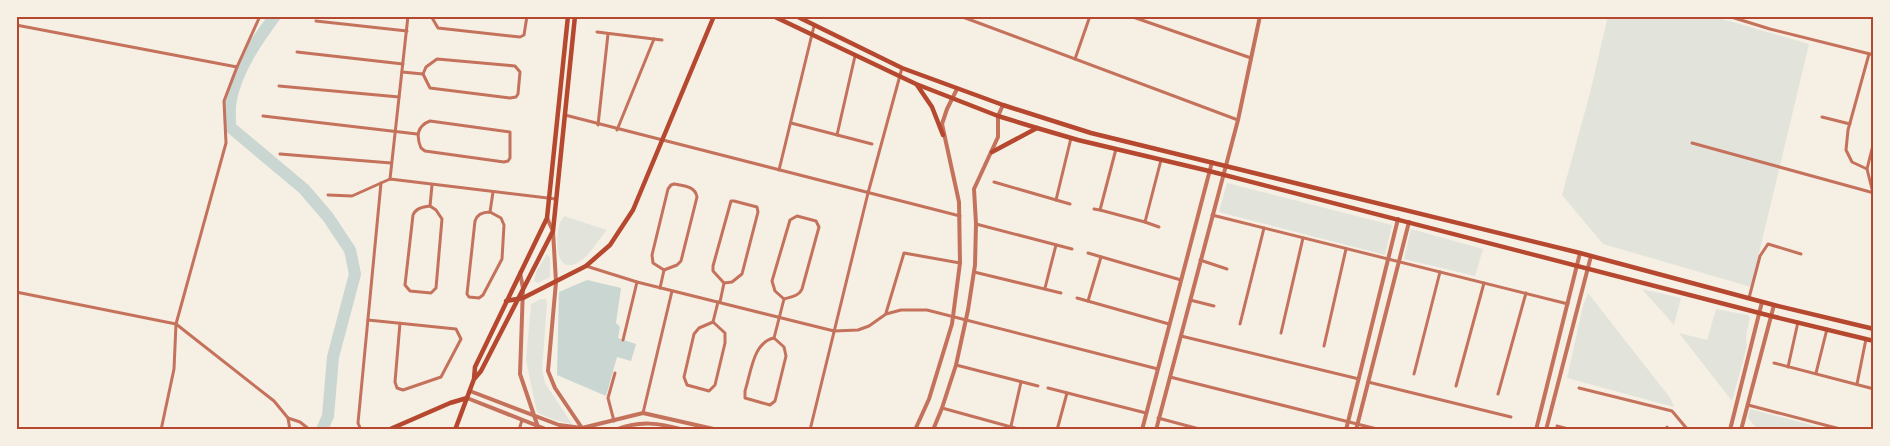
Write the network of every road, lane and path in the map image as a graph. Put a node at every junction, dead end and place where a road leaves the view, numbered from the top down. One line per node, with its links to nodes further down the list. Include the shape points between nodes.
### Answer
1 (260, 16): 31 (street)
2 (408, 16): 18 (street)
3 (431, 16): 4 (street, via 438,28 520,37 524,35)
4 (527, 16)
5 (568, 16): 80 (main road)
6 (575, 16): 42 (main road)
7 (714, 16): 57 (main road)
8 (773, 16): 21 (main road)
9 (796, 16): 17 (main road)
10 (960, 16): 29 (street)
11 (1090, 16): 29 (street)
12 (1130, 16): 28 (street)
13 (1260, 16): 28 (street)
14 (1728, 16): 25 (street)
15 (316, 21): 18 (street)
16 (16, 25): 31 (street)
17 (814, 26): 21 (street); 32 (main road)
18 (407, 30): 30 (street)
19 (597, 32): 20 (street)
20 (608, 34): 22 (street); 49 (street)
21 (812, 36): 27 (main road); 47 (street)
22 (654, 39): 23 (street); 51 (street)
23 (662, 40)
24 (297, 52): 30 (street)
25 (1869, 54): 26 (street); 48 (street)
26 (1874, 55)
27 (855, 56): 35 (main road); 54 (street)
28 (1251, 58): 46 (street)
29 (1075, 59): 46 (street)
30 (403, 64): 33 (street)
31 (237, 67): 154 (street, via 224,102 226,143)
32 (902, 68): 35 (street); 38 (main road)
33 (402, 72): 34 (street); 39 (street)
34 (423, 74): 34 (street, via 426,84 434,90 510,98 516,98 518,94 520,72 515,66 437,59 426,67)
35 (899, 77): 36 (main road); 77 (street)
36 (916, 84): 40 (main road); 55 (main road, via 932,107)
37 (279, 86): 39 (street)
38 (957, 88): 40 (street); 41 (main road)
39 (399, 97): 52 (street)
40 (953, 99): 44 (main road); 55 (street, via 942,124)
41 (1002, 105): 44 (street); 65 (main road, via 1091,133)
42 (565, 115): 49 (street); 81 (main road)
43 (263, 116): 52 (street)
44 (998, 116): 50 (main road); 62 (street, via 998,136)
45 (1822, 117): 48 (street)
46 (1238, 120): 67 (street)
47 (791, 123): 54 (street); 69 (street)
48 (1850, 124): 68 (street, via 1848,157)
49 (598, 125): 51 (street)
50 (1037, 128): 56 (main road); 62 (main road)
51 (617, 130): 57 (street)
52 (395, 132): 53 (street); 66 (street)
53 (417, 134): 53 (street, via 425,151 504,162 510,158 510,132 430,120 421,126)
54 (837, 135): 60 (street)
55 (943, 135): 89 (street, via 954,174)
56 (1071, 138): 61 (main road); 82 (street)
57 (662, 140): 69 (street); 112 (main road, via 633,210 610,245)
58 (1874, 141): 68 (street)
59 (1692, 143): 78 (street)
60 (872, 144)
61 (1116, 149): 64 (main road); 86 (street)
62 (992, 152): 94 (street, via 974,189)
63 (280, 154): 66 (street)
64 (1161, 160): 70 (main road); 92 (street)
65 (1212, 162): 67 (main road); 70 (street)
66 (392, 164): 72 (street)
67 (1226, 165): 71 (street); 103 (main road)
68 (1867, 169): 78 (street)
69 (780, 170): 77 (street)
70 (1209, 171): 71 (main road); 119 (street)
71 (1223, 176): 88 (street); 91 (main road)
72 (390, 179): 74 (street); 75 (street)
73 (994, 182): 82 (street)
74 (381, 183): 79 (street, via 352,196); 150 (street)
75 (432, 185): 76 (street); 84 (street)
76 (493, 192): 80 (street); 87 (street)
77 (868, 193): 89 (street); 159 (street)
78 (1874, 193)
79 (328, 195)
80 (549, 198): 81 (street); 90 (main road)
81 (556, 199): 97 (main road)
82 (1056, 200): 83 (street)
83 (1070, 204)
84 (430, 206): 84 (street, via 442,219 436,288 431,294 407,289 405,285 413,215 420,208)
85 (1094, 208): 86 (street)
86 (1100, 210): 92 (street)
87 (490, 212): 87 (street, via 482,213 475,221 469,297 483,295 502,259 504,225 501,218)
88 (1212, 215): 96 (street); 107 (street)
89 (960, 216): 110 (street)
90 (547, 218): 97 (street); 118 (main road)
91 (1398, 219): 93 (main road); 108 (street)
92 (1145, 222): 95 (street)
93 (1409, 222): 109 (street); 111 (main road)
94 (976, 224): 99 (street); 116 (street)
95 (1159, 227)
96 (1264, 228): 98 (street); 156 (street)
97 (553, 231): 120 (street); 124 (main road)
98 (1303, 238): 101 (street); 160 (street)
99 (1056, 245): 100 (street); 126 (street)
100 (1072, 249)
101 (1346, 249): 108 (street); 166 (street)
102 (1088, 253): 106 (street)
103 (1580, 253): 105 (main road); 111 (street)
104 (1801, 254): 133 (street, via 1768,244 1760,256)
105 (1591, 256): 114 (street); 133 (main road)
106 (1101, 257): 119 (street); 136 (street)
107 (1200, 260): 113 (street); 137 (street)
108 (1388, 260): 109 (street); 178 (street)
109 (1400, 262): 117 (street); 180 (street)
110 (960, 263): 145 (street, via 904,253); 146 (street)
111 (1578, 265): 114 (main road); 141 (street)
112 (586, 266): 120 (main road); 121 (street)
113 (1227, 268)
114 (1588, 268): 144 (main road); 232 (street)
115 (664, 270): 115 (street, via 681,261 697,197 692,189 674,184 668,189 652,255 653,263); 125 (street)
116 (974, 272): 126 (street); 149 (street)
117 (1440, 272): 123 (street); 174 (street)
118 (520, 273): 124 (street); 138 (main road)
119 (1181, 280): 155 (street)
120 (556, 282): 131 (main road); 207 (street, via 548,372)
121 (637, 282): 125 (street); 164 (street)
122 (724, 283): 122 (street, via 732,282 742,274 758,212 757,207 734,200 729,204 713,266 713,271); 139 (street)
123 (1484, 283): 130 (street); 183 (street)
124 (523, 288): 131 (street); 135 (main road)
125 (660, 288): 127 (street)
126 (1044, 288): 129 (street)
127 (672, 291): 139 (street); 193 (street)
128 (16, 292): 154 (street)
129 (1061, 293)
130 (1526, 293): 141 (street); 189 (street)
131 (523, 298): 135 (main road); 195 (street, via 520,374)
132 (1077, 298): 136 (street)
133 (1750, 298): 140 (main road)
134 (784, 299): 134 (street, via 795,296 802,289 819,227 816,221 797,216 790,220 772,281 774,291); 148 (street)
135 (517, 300): 138 (main road); 177 (main road)
136 (1088, 300): 155 (street)
137 (1189, 300): 143 (street); 161 (street)
138 (506, 301): 177 (main road, via 475,367)
139 (719, 302): 148 (street); 151 (street)
140 (1762, 302): 142 (main road); 144 (street)
141 (1568, 304): 231 (street)
142 (1774, 305): 147 (street); 158 (main road)
143 (1214, 306)
144 (1759, 313): 147 (main road); 167 (street)
145 (886, 314): 146 (street, via 916,309); 159 (street, via 858,330)
146 (953, 316): 149 (street); 221 (street, via 929,400)
147 (1771, 316): 152 (main road); 168 (street)
148 (779, 317): 159 (street); 162 (street)
149 (966, 319): 170 (street); 172 (street)
150 (368, 320): 153 (street); 211 (street, via 358,423)
151 (713, 322): 151 (street, via 725,333 715,385 709,390 687,385 684,377 694,334)
152 (1798, 322): 157 (main road); 171 (street)
153 (400, 323): 153 (street, via 456,330 461,339 442,377 403,390 397,388)
154 (176, 324): 197 (street, via 274,402); 208 (street, via 174,369)
155 (1169, 324): 172 (street)
156 (1240, 324)
157 (1827, 329): 163 (main road); 175 (street)
158 (1874, 329)
159 (834, 331): 220 (street)
160 (1281, 333)
161 (1181, 336): 176 (street); 178 (street)
162 (774, 338): 162 (street, via 784,347 786,356 775,401 770,405 745,398 745,391 758,347 767,339)
163 (1866, 339): 165 (main road); 181 (street)
164 (624, 340)
165 (1874, 341)
166 (1324, 346)
167 (1750, 352): 168 (street); 235 (street)
168 (1761, 355): 191 (street)
169 (1774, 363): 171 (street)
170 (956, 365): 179 (street); 192 (street)
171 (1788, 367): 175 (street)
172 (1158, 369): 194 (street)
173 (614, 372): 200 (street, via 608,398)
174 (1414, 374)
175 (1816, 374): 181 (street)
176 (1170, 377): 198 (street); 201 (street)
177 (474, 379): 187 (main road)
178 (1359, 379): 201 (street)
179 (1021, 382): 182 (street); 204 (street)
180 (1368, 382): 196 (street); 203 (street)
181 (1857, 384): 186 (street)
182 (1038, 386)
183 (1456, 386)
184 (1048, 388): 188 (street)
185 (1579, 388): 234 (street, via 1672,411)
186 (1874, 389)
187 (470, 390): 190 (main road); 195 (street)
188 (1067, 393): 194 (street); 224 (street)
189 (1498, 394)
190 (467, 398): 199 (street); 212 (main road); 213 (main road)
191 (1748, 405): 236 (street); 237 (street)
192 (942, 408): 204 (street); 222 (street)
193 (643, 413): 200 (street); 219 (street)
194 (1146, 413): 225 (street)
195 (533, 416): 206 (street); 207 (street)
196 (1511, 416)
197 (288, 418): 209 (street); 210 (street)
198 (1158, 418): 226 (street); 227 (street)
199 (522, 420): 206 (street); 214 (street)
200 (614, 421): 207 (street)
201 (1348, 421): 203 (street); 228 (street)
202 (650, 423): 216 (street, via 639,422); 217 (street); 218 (street)
203 (1358, 424): 229 (street); 230 (street)
204 (1012, 426): 223 (street)
205 (1557, 426): 233 (street)
206 (538, 428): 215 (street)
207 (582, 429)
208 (161, 430)
209 (290, 430)
210 (310, 430)
211 (361, 430)
212 (388, 430)
213 (455, 430)
214 (519, 430)
215 (548, 430)
216 (615, 430)
217 (649, 430)
218 (684, 430)
219 (718, 430)
220 (810, 430)
221 (915, 430)
222 (933, 430)
223 (1022, 430)
224 (1057, 430)
225 (1142, 430)
226 (1156, 430)
227 (1203, 430)
228 (1346, 430)
229 (1356, 430)
230 (1381, 430)
231 (1536, 430)
232 (1546, 430)
233 (1572, 430)
234 (1688, 430)
235 (1730, 430)
236 (1741, 430)
237 (1844, 430)

